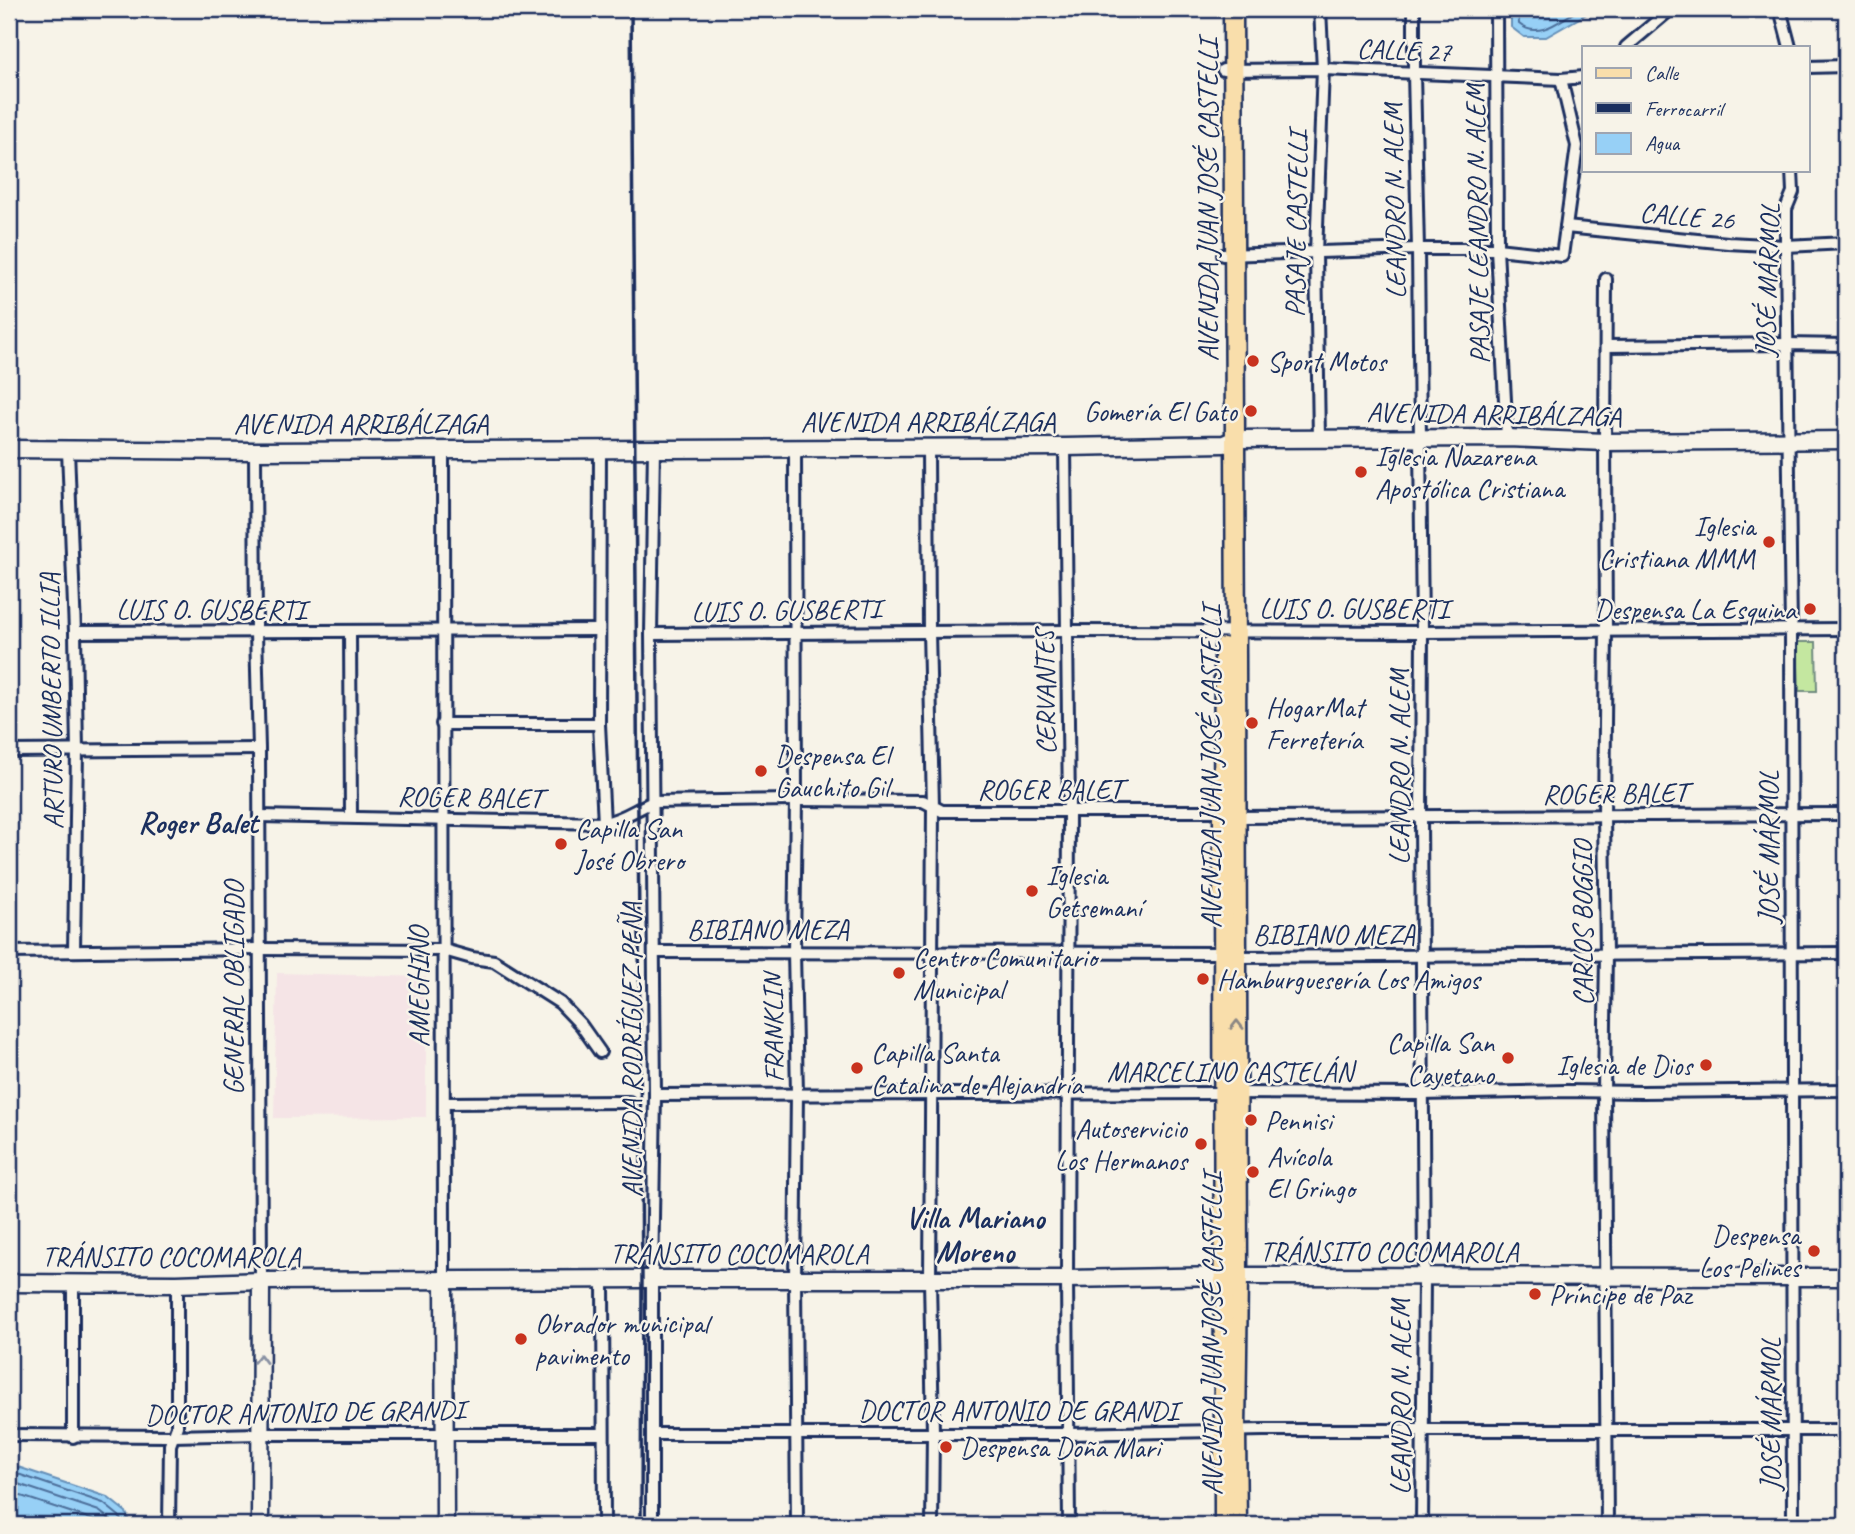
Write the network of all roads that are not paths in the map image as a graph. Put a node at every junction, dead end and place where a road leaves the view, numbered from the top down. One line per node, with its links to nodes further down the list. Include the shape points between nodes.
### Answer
1 (1223, 9): 13 (main road, AVENIDA JUAN JOSÉ CASTELLI)
2 (1233, 9): 13 (main road, AVENIDA JUAN JOSÉ CASTELLI)
3 (1320, 9): 12 (street, PASAJE CASTELLI)
4 (1414, 9): 14 (street, LEANDRO N. ALEM)
5 (1496, 9): 16 (street, PASAJE LEANDRO N. ALEM)
6 (1671, 9): 8 (street)
7 (1780, 9): 9 (street)
8 (1627, 46)
9 (1790, 46)
10 (1810, 66): 11 (street)
11 (1846, 66)
12 (1322, 69): 13 (street, CALLE 27); 14 (street, CALLE 27); 24 (street, PASAJE CASTELLI)
13 (1228, 70): 25 (main road, AVENIDA JUAN JOSÉ CASTELLI)
14 (1413, 73): 16 (street, CALLE 27); 22 (street, LEANDRO N. ALEM)
15 (1582, 76): 17 (street, CALLE 27)
16 (1496, 77): 17 (street, CALLE 27); 23 (street, PASAJE LEANDRO N. ALEM)
17 (1561, 79): 19 (street, via 1577,146)
18 (1792, 172): 21 (street, JOSÉ MÁRMOL)
19 (1566, 227): 21 (street, CALLE 26); 23 (street, via 1562,256)
20 (1846, 243): 21 (street, CALLE 26)
21 (1786, 246): 27 (street, JOSÉ MÁRMOL)
22 (1418, 249): 23 (street); 24 (street); 30 (street, LEANDRO N. ALEM)
23 (1497, 249): 32 (street, PASAJE LEANDRO N. ALEM)
24 (1316, 253): 25 (street); 31 (street, PASAJE CASTELLI)
25 (1228, 256): 35 (main road, AVENIDA JUAN JOSÉ CASTELLI)
26 (1606, 279): 28 (street, CARLOS BOGGIO)
27 (1786, 344): 28 (street); 29 (street); 33 (street, JOSÉ MÁRMOL)
28 (1606, 345): 36 (street, CARLOS BOGGIO)
29 (1846, 345)
30 (1421, 438): 31 (street, AVENIDA ARRIBÁLZAGA); 32 (street, AVENIDA ARRIBÁLZAGA); 58 (street, LEANDRO N. ALEM)
31 (1319, 439): 35 (street, AVENIDA ARRIBÁLZAGA)
32 (1507, 439): 36 (street, AVENIDA ARRIBÁLZAGA)
33 (1787, 440): 34 (street, AVENIDA ARRIBÁLZAGA); 36 (street, AVENIDA ARRIBÁLZAGA); 46 (street, JOSÉ MÁRMOL)
34 (1846, 440)
35 (1229, 442): 39 (street, AVENIDA ARRIBÁLZAGA); 53 (main road, AVENIDA JUAN JOSÉ CASTELLI)
36 (1605, 442): 49 (street, CARLOS BOGGIO)
37 (795, 447): 38 (street, AVENIDA ARRIBÁLZAGA); 41 (street, AVENIDA ARRIBÁLZAGA); 57 (street, FRANKLIN)
38 (928, 447): 39 (street, AVENIDA ARRIBÁLZAGA); 51 (street)
39 (1065, 447): 52 (street, CERVANTES)
40 (600, 448): 41 (street, AVENIDA ARRIBÁLZAGA); 43 (street, AVENIDA ARRIBÁLZAGA); 48 (street)
41 (654, 448): 59 (street, AVENIDA RODRÍGUEZ PEÑA)
42 (9, 449): 44 (street, AVENIDA ARRIBÁLZAGA)
43 (443, 449): 45 (street, AVENIDA ARRIBÁLZAGA); 50 (street, AMEGHINO)
44 (68, 450): 45 (street, AVENIDA ARRIBÁLZAGA); 54 (street, ARTURO UMBERTO ILLIA)
45 (255, 451): 55 (street, GENERAL OBLIGADO)
46 (1791, 629): 47 (street, LUIS O. GUSBERTI); 49 (street, LUIS O. GUSBERTI); 70 (street, JOSÉ MÁRMOL)
47 (1846, 629)
48 (599, 630): 50 (street, LUIS O. GUSBERTI); 61 (street)
49 (1606, 630): 58 (street, LUIS O. GUSBERTI); 73 (street, CARLOS BOGGIO)
50 (443, 631): 56 (street, LUIS O. GUSBERTI); 60 (street, AMEGHINO)
51 (929, 631): 52 (street, LUIS O. GUSBERTI); 57 (street, LUIS O. GUSBERTI); 67 (street)
52 (1067, 631): 53 (street, LUIS O. GUSBERTI); 68 (street, CERVANTES)
53 (1230, 631): 58 (street, LUIS O. GUSBERTI); 69 (main road, AVENIDA JUAN JOSÉ CASTELLI)
54 (75, 632): 55 (street, LUIS O. GUSBERTI); 64 (street, ARTURO UMBERTO ILLIA)
55 (256, 632): 56 (street, LUIS O. GUSBERTI); 62 (street, GENERAL OBLIGADO)
56 (350, 632): 74 (street)
57 (795, 632): 59 (street, LUIS O. GUSBERTI); 65 (street, FRANKLIN)
58 (1422, 632): 75 (street, LEANDRO N. ALEM)
59 (651, 634): 66 (street, AVENIDA RODRÍGUEZ PEÑA)
60 (442, 724): 61 (street); 76 (street, AMEGHINO)
61 (599, 724): 77 (street)
62 (259, 749): 64 (street); 72 (street, GENERAL OBLIGADO)
63 (9, 751): 64 (street)
64 (77, 751): 80 (street, ARTURO UMBERTO ILLIA)
65 (796, 800): 66 (street, ROGER BALET); 67 (street, ROGER BALET, via 923,801); 83 (street, FRANKLIN)
66 (653, 802): 77 (street, ROGER BALET, via 619,820); 82 (street, AVENIDA RODRÍGUEZ PEÑA)
67 (933, 806): 68 (street, ROGER BALET, via 942,811); 84 (street)
68 (1069, 812): 69 (street, ROGER BALET); 85 (street, CERVANTES)
69 (1230, 814): 75 (street, ROGER BALET); 89 (main road, AVENIDA JUAN JOSÉ CASTELLI)
70 (1791, 814): 71 (street, ROGER BALET); 73 (street, ROGER BALET); 86 (street, JOSÉ MÁRMOL)
71 (1846, 814)
72 (259, 816): 74 (street, ROGER BALET); 78 (street, GENERAL OBLIGADO)
73 (1604, 816): 75 (street, ROGER BALET); 88 (street, CARLOS BOGGIO)
74 (351, 817): 76 (street, ROGER BALET)
75 (1421, 817): 90 (street, LEANDRO N. ALEM)
76 (443, 820): 77 (street, ROGER BALET); 79 (street, AMEGHINO)
77 (604, 822)
78 (259, 949): 79 (street); 80 (street); 114 (street, GENERAL OBLIGADO)
79 (444, 950): 91 (street, via 494,961 560,1003); 102 (street, AMEGHINO)
80 (74, 951): 81 (street)
81 (9, 952)
82 (654, 952): 83 (street, BIBIANO MEZA); 100 (street, AVENIDA RODRÍGUEZ PEÑA)
83 (794, 952): 84 (street, BIBIANO MEZA); 95 (street, FRANKLIN)
84 (931, 952): 85 (street, BIBIANO MEZA); 96 (street)
85 (1069, 952): 89 (street, BIBIANO MEZA); 98 (street, CERVANTES)
86 (1791, 953): 87 (street, BIBIANO MEZA); 88 (street, BIBIANO MEZA); 92 (street, JOSÉ MÁRMOL)
87 (1846, 953)
88 (1606, 954): 90 (street, BIBIANO MEZA); 94 (street, CARLOS BOGGIO)
89 (1230, 955): 90 (street, BIBIANO MEZA); 97 (main road, AVENIDA JUAN JOSÉ CASTELLI)
90 (1421, 957): 99 (street, LEANDRO N. ALEM)
91 (600, 1052)
92 (1793, 1089): 93 (street, MARCELINO CASTELÁN); 94 (street, MARCELINO CASTELÁN); 107 (street, JOSÉ MÁRMOL)
93 (1846, 1090)
94 (1604, 1091): 99 (street, MARCELINO CASTELÁN); 104 (street, CARLOS BOGGIO)
95 (797, 1093): 96 (street, MARCELINO CASTELÁN); 100 (street, MARCELINO CASTELÁN); 110 (street, FRANKLIN)
96 (931, 1093): 98 (street, MARCELINO CASTELÁN); 113 (street)
97 (1230, 1093): 98 (street, MARCELINO CASTELÁN); 99 (street, MARCELINO CASTELÁN); 103 (main road, AVENIDA JUAN JOSÉ CASTELLI)
98 (1068, 1094): 111 (street, CERVANTES)
99 (1421, 1094): 106 (street, LEANDRO N. ALEM)
100 (655, 1095): 109 (street, AVENIDA RODRÍGUEZ PEÑA)
101 (629, 1102): 102 (street)
102 (444, 1103): 112 (street, AMEGHINO)
103 (1231, 1277): 106 (street, TRÁNSITO COCOMAROLA); 111 (street, TRÁNSITO COCOMAROLA); 122 (main road, AVENIDA JUAN JOSÉ CASTELLI)
104 (1606, 1277): 106 (street, TRÁNSITO COCOMAROLA); 107 (street, TRÁNSITO COCOMAROLA); 119 (street, CARLOS BOGGIO)
105 (1846, 1277): 107 (street, TRÁNSITO COCOMAROLA)
106 (1424, 1278): 118 (street, LEANDRO N. ALEM)
107 (1792, 1278): 120 (street, JOSÉ MÁRMOL)
108 (603, 1279): 109 (street, TRÁNSITO COCOMAROLA); 112 (street, TRÁNSITO COCOMAROLA); 127 (street)
109 (652, 1279): 110 (street, TRÁNSITO COCOMAROLA); 128 (street, AVENIDA RODRÍGUEZ PEÑA)
110 (795, 1279): 113 (street, TRÁNSITO COCOMAROLA); 124 (street, FRANKLIN)
111 (1067, 1279): 113 (street, TRÁNSITO COCOMAROLA); 129 (street, CERVANTES)
112 (444, 1280): 114 (street, TRÁNSITO COCOMAROLA); 123 (street, AMEGHINO)
113 (930, 1280): 125 (street)
114 (261, 1281): 117 (street, TRÁNSITO COCOMAROLA); 126 (street, GENERAL OBLIGADO, one-way to 114)
115 (9, 1283): 116 (street, TRÁNSITO COCOMAROLA)
116 (73, 1283): 117 (street, TRÁNSITO COCOMAROLA); 131 (street)
117 (177, 1283): 132 (street, via 177,1426)
118 (1422, 1430): 119 (street, DOCTOR ANTONIO DE GRANDI); 122 (street, DOCTOR ANTONIO DE GRANDI); 143 (street, LEANDRO N. ALEM)
119 (1608, 1430): 120 (street, DOCTOR ANTONIO DE GRANDI); 144 (street, CARLOS BOGGIO)
120 (1793, 1430): 121 (street, DOCTOR ANTONIO DE GRANDI); 145 (street, JOSÉ MÁRMOL)
121 (1846, 1430)
122 (1230, 1432): 129 (street, DOCTOR ANTONIO DE GRANDI); 141 (main road, AVENIDA JUAN JOSÉ CASTELLI); 142 (main road, AVENIDA JUAN JOSÉ CASTELLI)
123 (445, 1433): 126 (street, DOCTOR ANTONIO DE GRANDI); 127 (street, DOCTOR ANTONIO DE GRANDI); 135 (street, AMEGHINO)
124 (797, 1433): 125 (street, DOCTOR ANTONIO DE GRANDI); 128 (street, DOCTOR ANTONIO DE GRANDI); 138 (street, FRANKLIN)
125 (933, 1433): 129 (street, DOCTOR ANTONIO DE GRANDI); 139 (street)
126 (259, 1434): 132 (street, DOCTOR ANTONIO DE GRANDI); 134 (street, GENERAL OBLIGADO)
127 (603, 1434): 136 (street)
128 (652, 1434): 137 (street, AVENIDA RODRÍGUEZ PEÑA)
129 (1070, 1434): 140 (street, CERVANTES)
130 (9, 1435): 131 (street, DOCTOR ANTONIO DE GRANDI)
131 (74, 1437): 132 (street, DOCTOR ANTONIO DE GRANDI)
132 (173, 1437): 133 (street)
133 (169, 1525)
134 (260, 1525)
135 (445, 1525)
136 (604, 1525)
137 (652, 1525)
138 (797, 1525)
139 (932, 1525)
140 (1069, 1525)
141 (1224, 1525)
142 (1237, 1525)
143 (1422, 1525)
144 (1607, 1525)
145 (1793, 1525)

